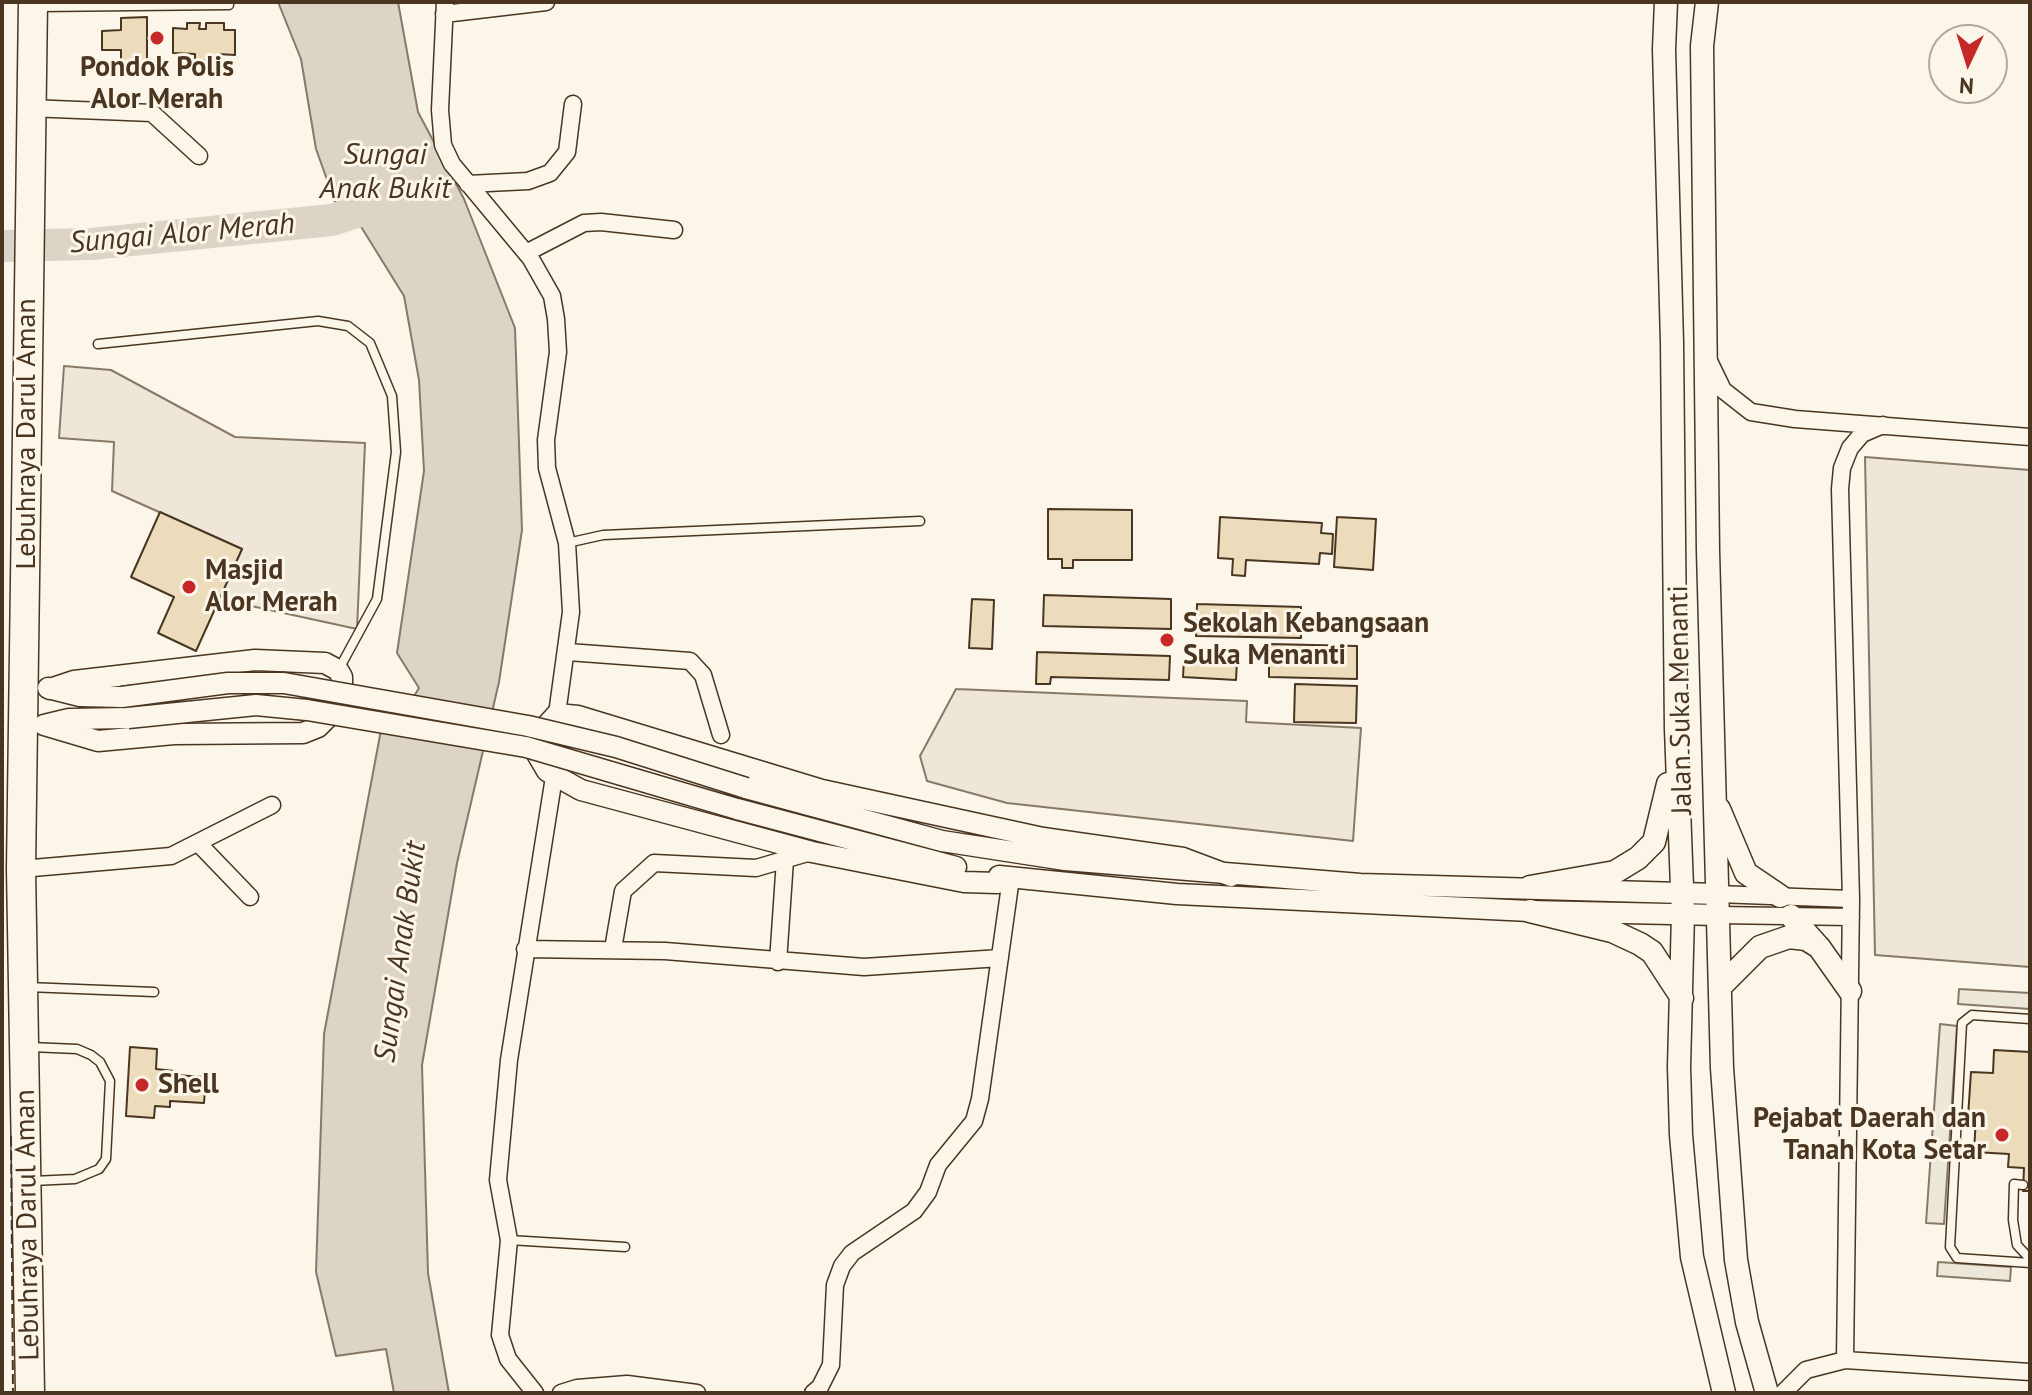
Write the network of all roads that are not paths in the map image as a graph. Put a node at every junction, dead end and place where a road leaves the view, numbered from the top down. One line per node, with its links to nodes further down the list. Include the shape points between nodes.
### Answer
1 (546, 2): 6 (street)
2 (1666, 2): 25 (main road, Jalan Suka Menanti)
3 (1707, 2): 14 (main road, Jalan Suka Menanti, via 1702,46)
4 (33, 4): 5 (lane); 8 (highway, Lebuhraya Darul Aman)
5 (229, 5)
6 (444, 8): 10 (street, via 440,128 452,164)
7 (573, 104): 10 (street, via 567,152 550,173 528,181)
8 (29, 108): 9 (street, via 152,113); 20 (highway, Lebuhraya Darul Aman)
9 (199, 156)
10 (468, 184): 12 (street)
11 (674, 230): 12 (street, via 584,223)
12 (526, 253): 18 (street, via 552,296 556,319 547,468)
13 (98, 344): 21 (lane, via 318,321 348,326 370,343 392,396 396,452 377,599)
14 (1707, 358): 15 (street, via 1723,390 1751,412); 28 (main road, Jalan Suka Menanti)
15 (1883, 425): 16 (street); 39 (street, via 1862,434 1850,448 1840,489)
16 (2030, 437)
17 (920, 521): 18 (lane, via 603,535)
18 (567, 543): 19 (street)
19 (568, 652): 23 (street); 26 (street, via 690,661 703,675)
20 (25, 667): 22 (street); 24 (highway, Lebuhraya Darul Aman)
21 (338, 670): 22 (street, via 325,663 255,660 74,681); 24 (street, via 339,702 318,727 303,733 174,734 98,741)
22 (50, 689): 34 (street, bridge, via 122,697 228,683 284,683 528,726 616,747 820,810 991,851)
23 (557, 714): 27 (street, via 542,726 536,744 541,763); 34 (street, via 836,794 1043,838 1203,862)
24 (34, 729): 33 (highway, Lebuhraya Darul Aman); 35 (street, bridge, via 69,719 256,705 307,710 526,747 899,855)
25 (1676, 729): 36 (main road, via 1654,842 1615,872); 40 (main road, Jalan Suka Menanti)
26 (721, 735)
27 (554, 777): 31 (street, via 581,790); 46 (street)
28 (1713, 793): 37 (main road, via 1746,873); 41 (main road, Jalan Suka Menanti)
29 (272, 805): 30 (street)
30 (199, 844): 33 (street, via 153,859); 38 (street)
31 (812, 852): 32 (street); 35 (street, via 964,882)
32 (785, 860): 47 (street, via 756,868 668,860 646,867 623,891); 49 (street)
33 (21, 869): 51 (highway, Lebuhraya Darul Aman)
34 (1231, 876): 36 (street)
35 (1011, 878): 42 (street, via 1177,894); 48 (street)
36 (1530, 887): 40 (street)
37 (1780, 896): 39 (street); 41 (street)
38 (250, 897)
39 (1851, 899): 44 (street)
40 (1682, 903): 41 (street); 42 (street); 54 (main road, Jalan Suka Menanti)
41 (1718, 904): 43 (street); 50 (main road, Jalan Suka Menanti)
42 (1530, 911): 54 (main road, via 1612,931 1640,944 1652,952)
43 (1791, 916): 44 (street); 45 (main road)
44 (1851, 917): 52 (street)
45 (1819, 947): 50 (main road, via 1789,937 1771,942 1751,954); 52 (main road)
46 (525, 949): 47 (street); 59 (street, via 498,1180)
47 (613, 949): 49 (street)
48 (1000, 958): 49 (street, via 888,967); 68 (street, via 974,1121 938,1165 914,1211 852,1253 842,1266 835,1285 831,1365)
49 (778, 962)
50 (1721, 986): 70 (main road, Jalan Suka Menanti, via 1727,1169 1736,1260)
51 (23, 987): 53 (lane); 56 (highway, Lebuhraya Darul Aman)
52 (1850, 991): 62 (street)
53 (154, 992)
54 (1682, 998): 69 (main road, Jalan Suka Menanti, via 1684,1194 1703,1310)
55 (2030, 1019): 61 (lane, via 1972,1015 1962,1023 1950,1247 1957,1258)
56 (25, 1046): 57 (highway, Lebuhraya Darul Aman); 57 (lane, via 77,1049 100,1062 110,1081 106,1159 99,1169 75,1179)
57 (28, 1182): 64 (highway, Lebuhraya Darul Aman)
58 (2023, 1185): 61 (lane, via 2014,1184 2013,1220 2017,1245)
59 (509, 1240): 60 (lane); 65 (street, via 500,1335 508,1359)
60 (625, 1247)
61 (2030, 1261)
62 (1845, 1360): 63 (street); 71 (street, via 1806,1370)
63 (2030, 1372)
64 (30, 1393)
65 (535, 1393)
66 (561, 1393): 67 (street, via 627,1384)
67 (697, 1393)
68 (813, 1393)
69 (1724, 1393)
70 (1767, 1393)
71 (1783, 1393)

